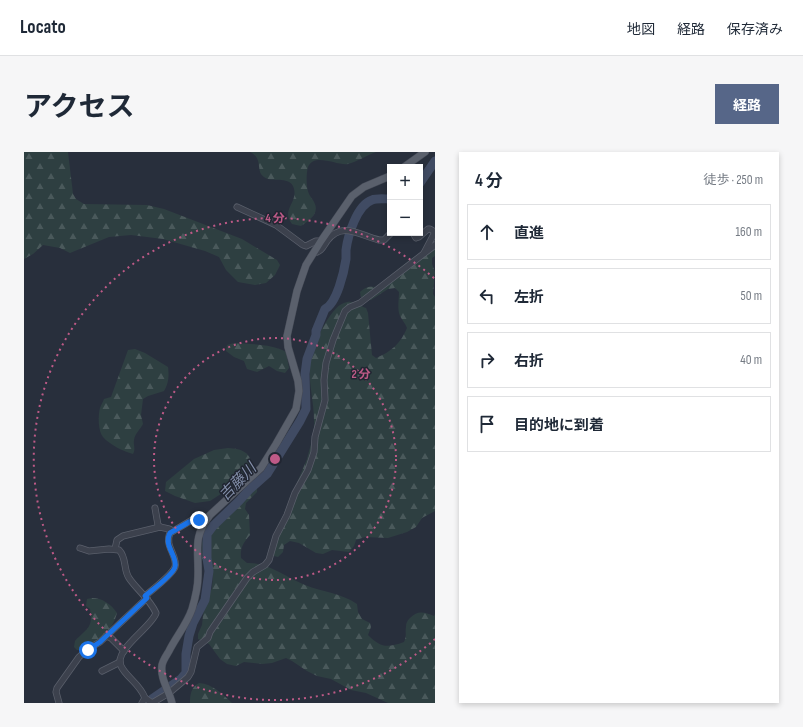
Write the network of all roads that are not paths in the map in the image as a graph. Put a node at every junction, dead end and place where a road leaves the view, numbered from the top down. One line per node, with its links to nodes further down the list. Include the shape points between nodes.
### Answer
1 (425, 152): 2 (main road)
2 (408, 164)
3 (387, 177): 7 (main road, via 364,187 352,196)
4 (237, 207): 7 (street, via 276,225 303,245)
5 (423, 234): 9 (street, via 428,229 434,232)
6 (388, 236): 10 (street, via 384,240 379,240 348,230 336,232 319,252)
7 (321, 241): 10 (main road)
8 (435, 245): 9 (street)
9 (424, 253): 22 (street, via 360,303 345,311 326,364 325,400 315,437 312,462 276,536 269,560 247,578 208,638 197,647 188,677)
10 (314, 254): 12 (main road, via 306,265 297,291 287,336 298,382 296,410 261,468)
11 (155, 508): 13 (street)
12 (206, 521): 14 (street, via 192,520); 22 (main road, via 197,541 198,577 192,609 163,662 162,672)
13 (160, 527): 14 (street, via 169,528); 16 (street, via 120,537)
14 (172, 532): 17 (street, via 168,541 175,567)
15 (80, 548): 16 (street, via 89,551)
16 (115, 549): 17 (street, via 123,556 129,579)
17 (146, 597): 18 (street); 19 (street, via 155,609 156,615)
18 (106, 636): 19 (street); 24 (street, via 79,658 57,688)
19 (124, 651): 20 (street)
20 (120, 662): 21 (street); 23 (street)
21 (102, 671)
22 (168, 691): 23 (street); 25 (main road)
23 (148, 702)
24 (59, 703)
25 (172, 703)

